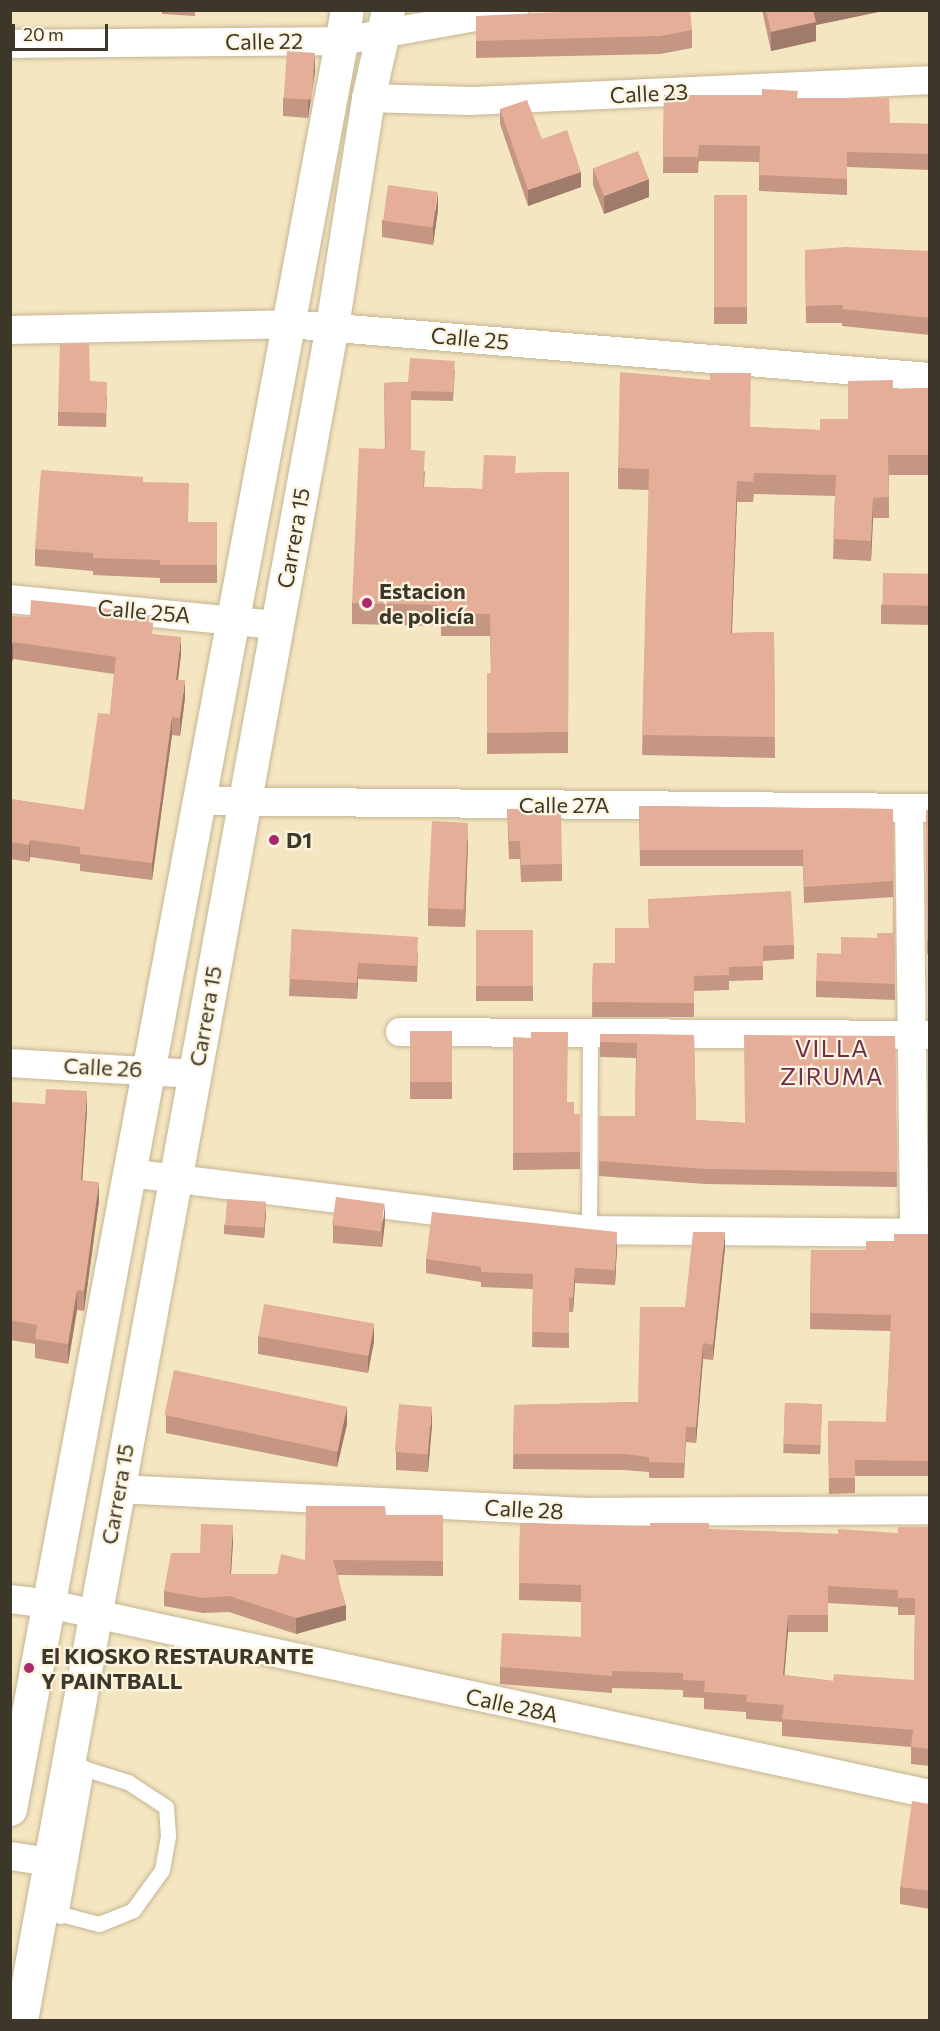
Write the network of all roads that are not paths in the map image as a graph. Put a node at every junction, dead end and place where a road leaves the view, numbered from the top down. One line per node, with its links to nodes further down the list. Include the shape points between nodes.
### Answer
1 (514, 10): 2 (street, Calle 22)
2 (386, 23): 3 (street, Calle 22); 6 (street, Carrera 15)
3 (344, 26): 4 (street, Calle 22); 7 (street, Carrera 15)
4 (10, 44)
5 (930, 80): 6 (street, Calle 23, via 472,101)
6 (368, 98): 8 (street, Carrera 15)
7 (288, 324): 8 (street, Calle 25); 9 (street, Calle 25); 12 (street, Carrera 15)
8 (332, 326): 10 (street, Calle 25); 13 (street, Carrera 15)
9 (10, 330)
10 (930, 377)
11 (10, 599): 12 (street, Calle 25A)
12 (233, 619): 13 (street, Calle 25A); 14 (street, Carrera 15)
13 (277, 625): 15 (street, Carrera 15)
14 (199, 801): 15 (street, Calle 27A); 21 (street, Carrera 15)
15 (244, 802): 16 (street, Calle 27A); 22 (street, Carrera 15)
16 (919, 808): 19 (street)
17 (400, 1032): 18 (street)
18 (590, 1032): 19 (street); 25 (lane)
19 (922, 1036): 26 (street)
20 (10, 1063): 21 (street, Calle 26)
21 (149, 1070): 22 (street, Calle 26); 23 (street, Carrera 15)
22 (195, 1074): 24 (street, Carrera 15)
23 (130, 1173): 24 (street); 30 (street, Carrera 15)
24 (175, 1180): 25 (street); 27 (street, Carrera 15)
25 (589, 1230): 26 (street)
26 (922, 1234)
27 (118, 1489): 28 (street, Calle 28, via 586,1512); 31 (street, Carrera 15)
28 (930, 1510)
29 (10, 1599): 30 (street, Calle 28A)
30 (49, 1604): 31 (street, Calle 28A); 34 (street, Carrera 15)
31 (95, 1616): 32 (street, Carrera 15); 33 (street, Calle 28A)
32 (78, 1764): 36 (street, Carrera 15); 37 (lane); 37 (lane, via 128,1782 166,1807 168,1836 162,1870 134,1910 99,1924)
33 (930, 1794)
34 (10, 1809)
35 (10, 1856): 36 (street)
36 (50, 1862): 37 (street, Carrera 15)
37 (51, 1912): 38 (street, Carrera 15)
38 (21, 2020)

